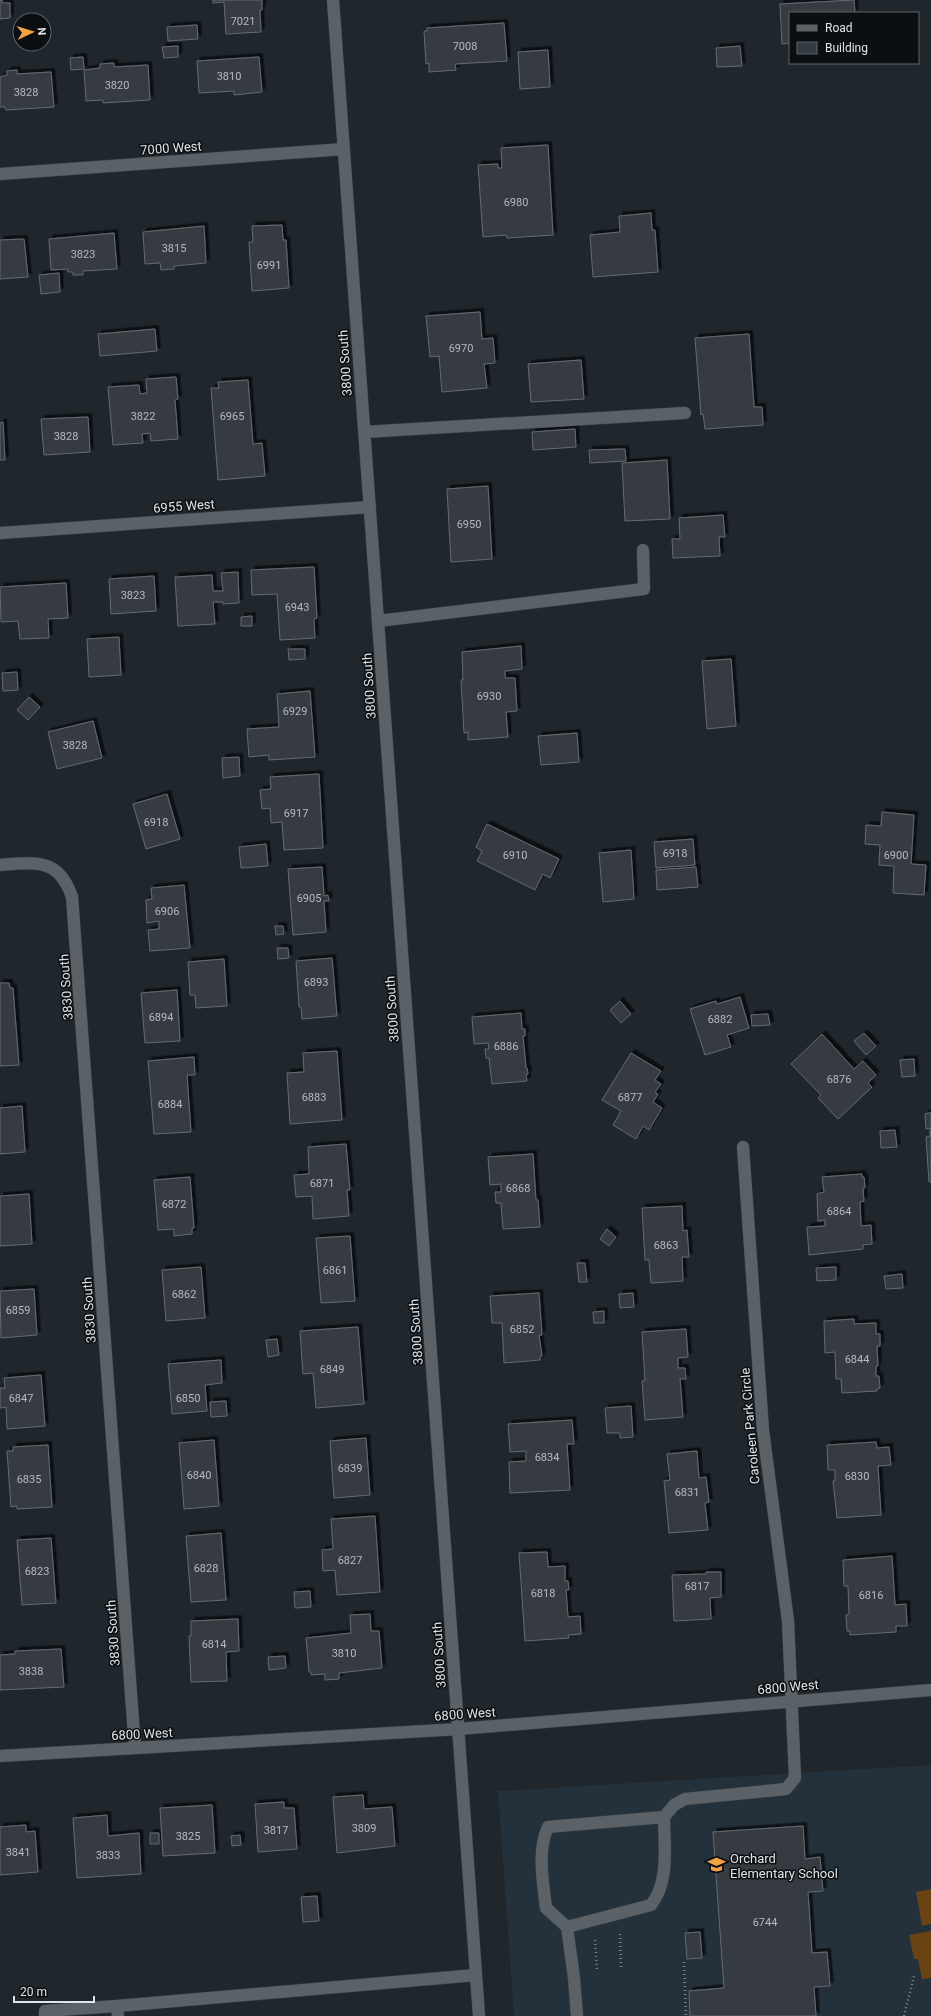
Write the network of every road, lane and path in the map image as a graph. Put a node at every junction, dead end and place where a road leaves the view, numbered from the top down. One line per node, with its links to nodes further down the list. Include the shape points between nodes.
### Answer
1 (333, 0): 2 (street, 3800 South)
2 (344, 149): 3 (street, 7000 West); 5 (street, 3800 South)
3 (0, 174)
4 (685, 413): 5 (street)
5 (364, 432): 6 (street, 3800 South)
6 (370, 506): 7 (street, 6955 West); 9 (street, 3800 South)
7 (0, 532)
8 (643, 550): 9 (street, via 644,589)
9 (378, 622): 14 (street, 3800 South)
10 (0, 865): 15 (street, 3830 South, via 49,866 60,873 68,884 74,911)
11 (743, 1147): 13 (street, Caroleen Park Circle, via 768,1477 783,1576)
12 (931, 1690): 13 (street, 6800 West)
13 (793, 1701): 14 (street, 6800 West); 17 (street, Caroleen Park Circle, via 795,1778 786,1789 685,1799 674,1805)
14 (459, 1729): 15 (street, 6800 West); 24 (street, 3800 South)
15 (135, 1748): 16 (street, 6800 West)
16 (0, 1756)
17 (664, 1817): 18 (street, via 663,1880 657,1897 651,1905); 20 (street, via 548,1827 543,1837 546,1908)
18 (618, 1913): 19 (street); 22 (path)
19 (594, 1919): 20 (street); 23 (path)
20 (567, 1927): 29 (street)
21 (684, 1962): 30 (path)
22 (621, 1967)
23 (597, 1969)
24 (476, 1974): 26 (street); 28 (street, 3800 South)
25 (914, 1976): 31 (path)
26 (118, 2011): 27 (street, via 45,2011)
27 (45, 2016)
28 (479, 2016)
29 (577, 2016)
30 (686, 2016)
31 (904, 2016)

